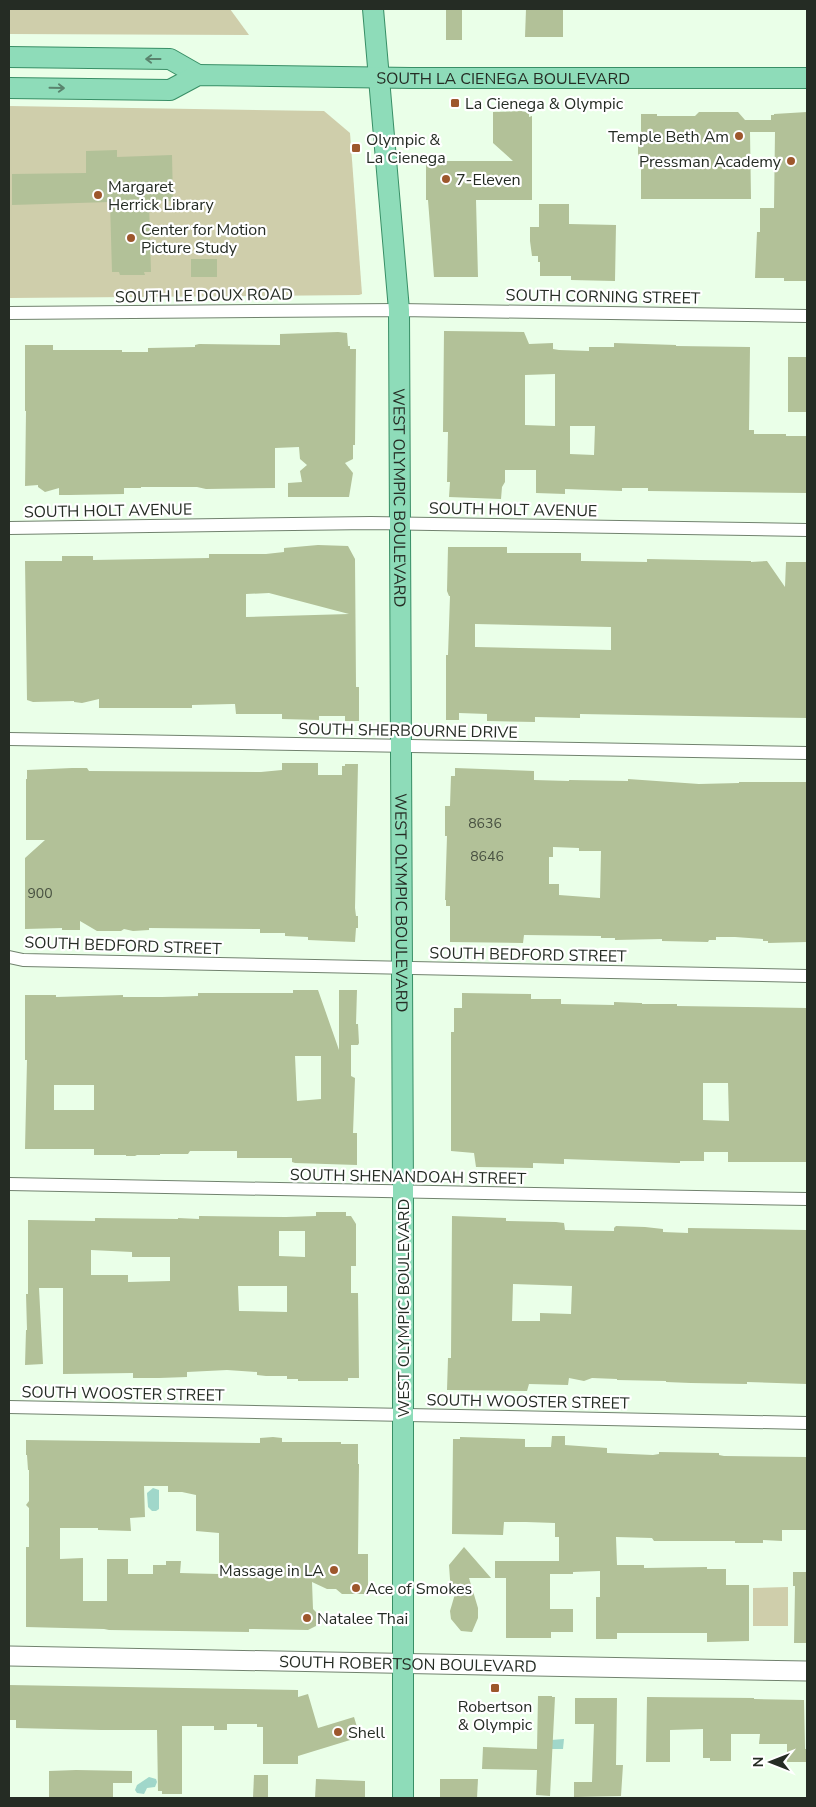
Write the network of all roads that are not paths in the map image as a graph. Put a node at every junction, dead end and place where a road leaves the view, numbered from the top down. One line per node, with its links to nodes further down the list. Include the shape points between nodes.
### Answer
1 (373, 9): 4 (main road, WEST OLYMPIC BOULEVARD)
2 (9, 57): 3 (main road, SOUTH LA CIENEGA BOULEVARD, one-way to 2, via 170,59)
3 (198, 75): 4 (main road, SOUTH LA CIENEGA BOULEVARD); 6 (main road, SOUTH LA CIENEGA BOULEVARD, one-way to 3, via 170,90)
4 (379, 78): 5 (main road, SOUTH LA CIENEGA BOULEVARD); 7 (main road, WEST OLYMPIC BOULEVARD)
5 (807, 78)
6 (9, 88)
7 (399, 310): 8 (street, SOUTH LE DOUX ROAD); 9 (street, SOUTH CORNING STREET); 10 (main road, WEST OLYMPIC BOULEVARD)
8 (9, 313)
9 (807, 316)
10 (400, 523): 11 (street, SOUTH HOLT AVENUE); 12 (street, SOUTH HOLT AVENUE); 14 (main road, WEST OLYMPIC BOULEVARD)
11 (9, 528)
12 (807, 530)
13 (9, 739): 14 (street, SOUTH SHERBOURNE DRIVE)
14 (401, 746): 15 (street, SOUTH SHERBOURNE DRIVE); 17 (main road, WEST OLYMPIC BOULEVARD)
15 (807, 753)
16 (9, 957): 17 (street, SOUTH BEDFORD STREET, via 22,960)
17 (401, 968): 18 (street, SOUTH BEDFORD STREET); 20 (main road, WEST OLYMPIC BOULEVARD)
18 (807, 976)
19 (9, 1184): 20 (street, SOUTH SHENANDOAH STREET)
20 (403, 1191): 21 (street, SOUTH SHENANDOAH STREET); 23 (main road, WEST OLYMPIC BOULEVARD)
21 (807, 1199)
22 (9, 1407): 23 (street, SOUTH WOOSTER STREET)
23 (403, 1415): 24 (street, SOUTH WOOSTER STREET); 26 (main road, WEST OLYMPIC BOULEVARD)
24 (807, 1423)
25 (9, 1656): 26 (main road, SOUTH ROBERTSON BOULEVARD)
26 (403, 1664): 27 (main road, SOUTH ROBERTSON BOULEVARD); 28 (main road, WEST OLYMPIC BOULEVARD)
27 (807, 1670)
28 (402, 1798)

